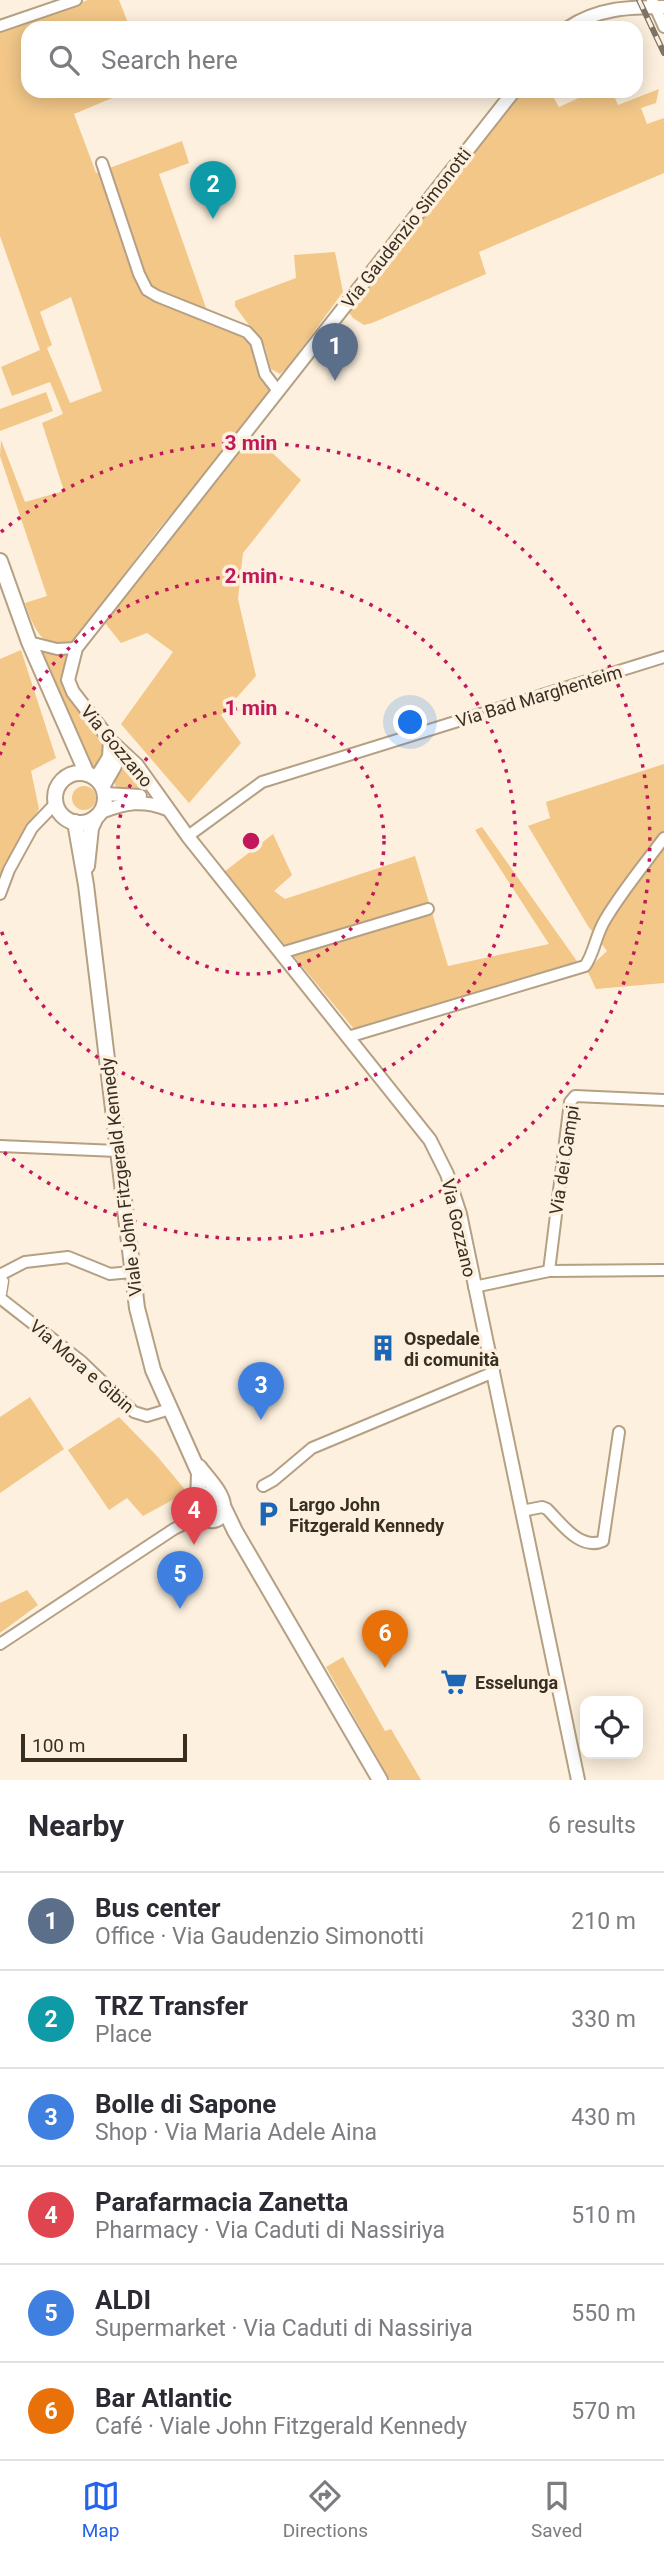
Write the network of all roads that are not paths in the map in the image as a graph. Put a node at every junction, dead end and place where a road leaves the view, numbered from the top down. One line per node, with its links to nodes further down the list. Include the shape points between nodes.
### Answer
1 (76, 0): 5 (street)
2 (612, 4): 3 (street); 4 (street)
3 (657, 5): 6 (street)
4 (579, 21)
5 (0, 26)
6 (664, 27)
7 (508, 98): 9 (street, Via Gaudenzio Simonotti)
8 (102, 163): 9 (street, via 147,289 247,332 256,342 265,374)
9 (278, 391): 12 (street, Via Gaudenzio Simonotti)
10 (0, 561): 11 (main road, Via Gozzano)
11 (29, 642): 12 (street); 15 (main road, Via Gozzano)
12 (76, 648): 14 (street, Via Gaudenzio Simonotti)
13 (664, 657): 23 (street, Via Bad Marghenteim, via 262,782)
14 (71, 666): 16 (street, Via Gozzano, via 68,680 73,692)
15 (67, 729): 17 (main road, Via Gozzano); 18 (main road, Via Gozzano)
16 (114, 744): 18 (street, via 115,766); 20 (street, Via Gozzano, via 137,765)
17 (69, 776): 18 (main road); 19 (main road, via 59,784)
18 (98, 783): 20 (street, via 157,800); 21 (main road, via 105,800)
19 (56, 803): 22 (main road, via 63,816); 26 (street, via 32,828)
20 (168, 809): 21 (street, via 133,802); 23 (street, Via Gozzano)
21 (98, 815): 22 (main road); 25 (main road, Viale John Fitzgerald Kennedy, via 91,828)
22 (75, 822): 25 (main road, Viale John Fitzgerald Kennedy)
23 (188, 836): 28 (street, Via Gozzano)
24 (664, 838): 29 (street, via 606,918 585,966)
25 (86, 885): 32 (main road, Viale John Fitzgerald Kennedy)
26 (0, 894)
27 (428, 909): 28 (street)
28 (281, 953): 29 (street, Via Gozzano)
29 (348, 1037): 37 (street, Via Gozzano, via 430,1140 460,1214)
30 (664, 1100): 34 (street, Via dei Campi, via 575,1096 570,1102)
31 (0, 1146): 32 (street)
32 (117, 1151): 35 (main road, Viale John Fitzgerald Kennedy)
33 (664, 1270): 34 (street)
34 (549, 1271): 37 (street)
35 (131, 1272): 36 (street, via 110,1274 68,1257 25,1262); 40 (main road, Viale John Fitzgerald Kennedy, via 144,1339)
36 (0, 1276): 38 (street, via 4,1281)
37 (474, 1287): 39 (street, Via Gozzano)
38 (0, 1298): 40 (street, Via Mora e Gibin, via 82,1362 134,1412 147,1416)
39 (494, 1372): 43 (street, via 312,1448); 46 (street, Via Gozzano)
40 (170, 1409): 42 (main road, Viale John Fitzgerald Kennedy)
41 (619, 1432): 46 (street, via 603,1541 582,1541 542,1507)
42 (194, 1460): 44 (main road, Viale John Fitzgerald Kennedy); 45 (main road, Viale John Fitzgerald Kennedy, via 200,1486)
43 (263, 1486)
44 (222, 1502): 45 (main road, via 208,1494); 47 (main road, via 219,1517); 49 (main road, Viale John Fitzgerald Kennedy)
45 (198, 1503): 47 (main road, Viale John Fitzgerald Kennedy, via 200,1516); 48 (street)
46 (522, 1511): 52 (street, Via Gozzano)
47 (209, 1520): 48 (street); 49 (main road)
48 (188, 1522): 50 (street)
49 (235, 1531): 51 (main road, Viale John Fitzgerald Kennedy)
50 (0, 1644)
51 (380, 1780)
52 (578, 1780)

